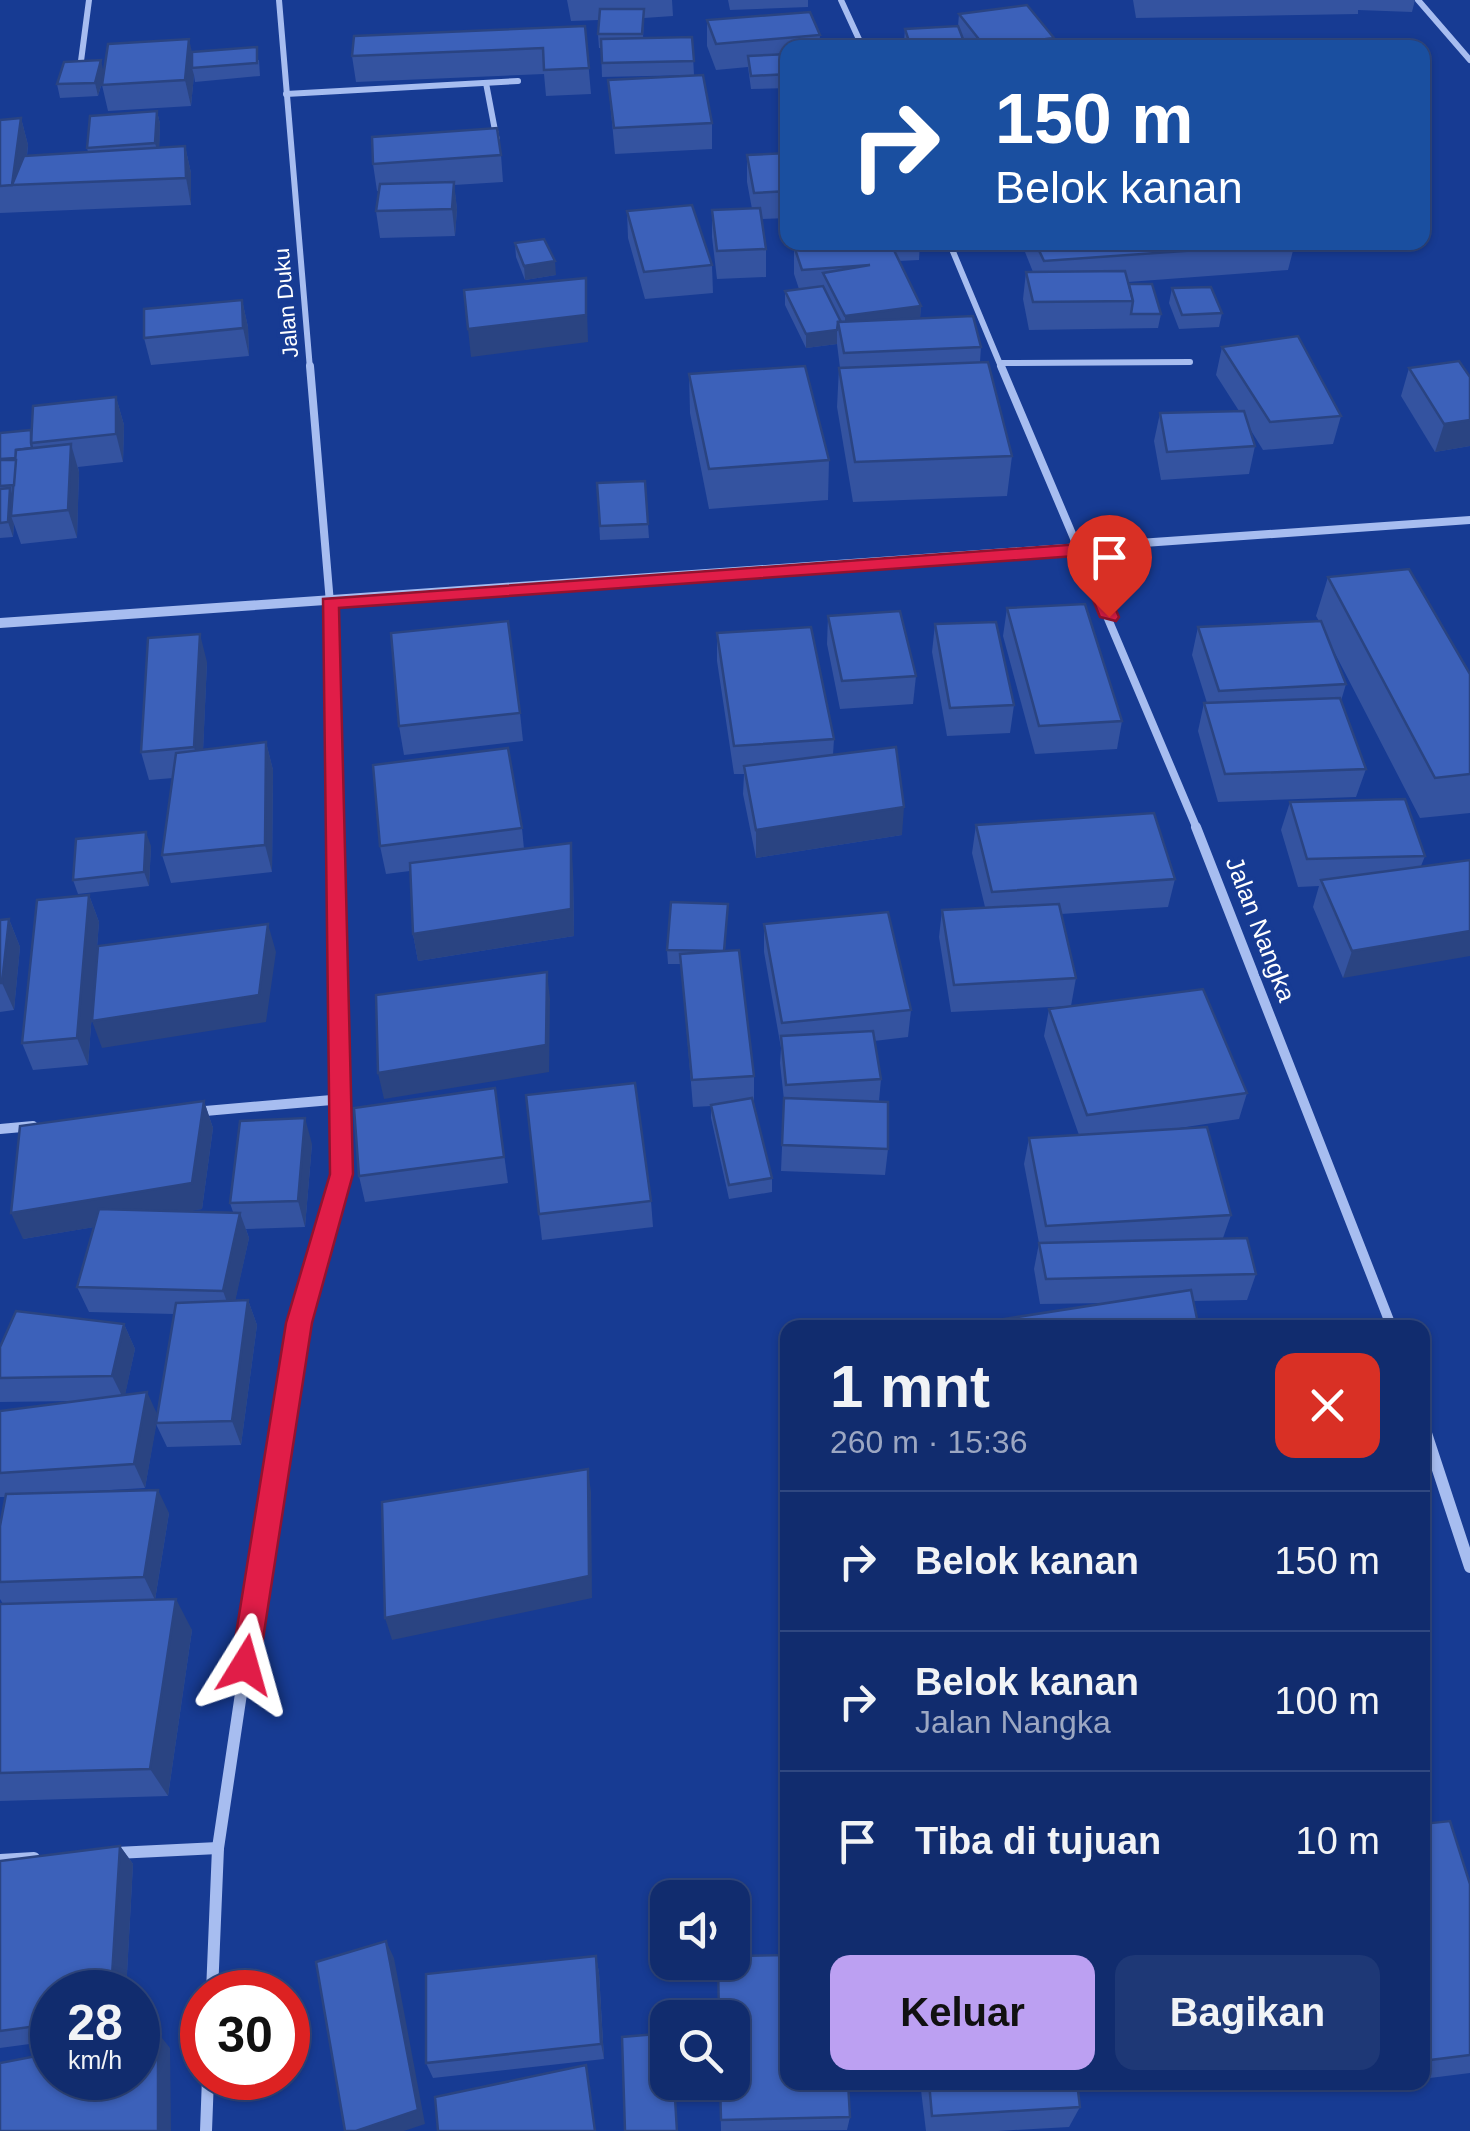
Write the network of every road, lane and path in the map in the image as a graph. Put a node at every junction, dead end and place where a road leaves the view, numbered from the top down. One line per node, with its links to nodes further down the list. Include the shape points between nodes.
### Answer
1 (89, 0): 7 (street)
2 (278, 0): 10 (street, Jalan Duku)
3 (842, 0): 5 (street)
4 (1418, 0): 6 (street)
5 (860, 40)
6 (1470, 60)
7 (81, 61)
8 (518, 82): 9 (street)
9 (486, 83): 10 (street); 11 (street)
10 (286, 94): 17 (street, Jalan Duku)
11 (500, 159)
12 (953, 250): 14 (street, Jalan Nangka)
13 (1190, 362): 14 (street)
14 (1002, 363): 16 (street, Jalan Nangka)
15 (1470, 520): 16 (street)
16 (1081, 550): 17 (street); 23 (street, Jalan Nangka, via 1221,886)
17 (330, 603): 18 (street); 19 (street, Jalan Duku)
18 (0, 623)
19 (342, 1099): 20 (street); 26 (street, Jalan Duku, via 342,1174 286,1392)
20 (171, 1114)
21 (38, 1126): 22 (street)
22 (0, 1129)
23 (1389, 1320)
24 (1430, 1445): 25 (street)
25 (1470, 1567)
26 (218, 1848): 27 (street); 30 (street, Jalan Duku)
27 (99, 1854)
28 (59, 1856): 29 (street)
29 (0, 1860)
30 (213, 1970)
31 (207, 2100): 32 (street)
32 (206, 2131)

